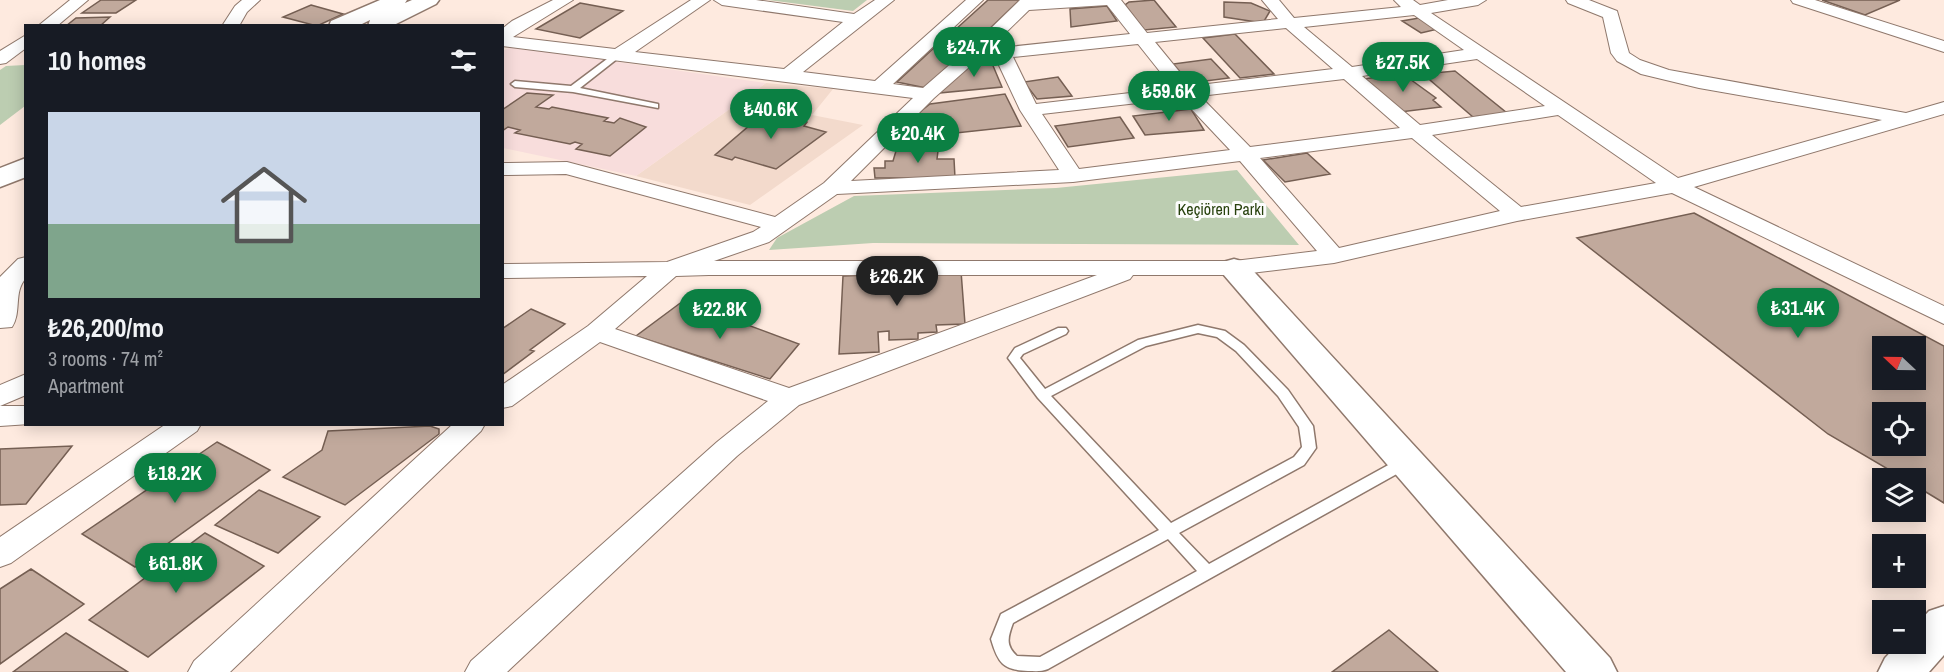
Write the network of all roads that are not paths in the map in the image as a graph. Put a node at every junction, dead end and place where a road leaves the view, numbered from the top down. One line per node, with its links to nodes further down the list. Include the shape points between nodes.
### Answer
1 (80, 0): 19 (street)
2 (252, 0): 20 (street)
3 (397, 0): 21 (street)
4 (429, 0): 22 (street)
5 (565, 0): 24 (street, via 518,25)
6 (702, 0): 31 (street)
7 (722, 0): 17 (street)
8 (886, 0): 17 (street)
9 (975, 0): 23 (street)
10 (1112, 0): 15 (street); 25 (street)
11 (1270, 0): 18 (street)
12 (1478, 0): 16 (street)
13 (1574, 0): 45 (street, via 1611,14 1615,46 1639,65 1681,78)
14 (1799, 0): 29 (street)
15 (1027, 3): 28 (street)
16 (1409, 5): 18 (street); 30 (street)
17 (857, 19): 35 (street)
18 (1290, 23): 25 (street); 34 (street)
19 (49, 24)
20 (231, 24)
21 (343, 24)
22 (377, 24)
23 (942, 30): 28 (street); 37 (street)
24 (504, 38)
25 (1144, 39): 28 (street); 39 (street)
26 (504, 40): 31 (street)
27 (24, 42): 32 (street)
28 (996, 46): 40 (street, via 970,56); 44 (street)
29 (1944, 47)
30 (1480, 53): 34 (street); 43 (street)
31 (618, 55): 35 (street); 38 (lane)
32 (0, 60): 33 (street)
33 (24, 60)
34 (1348, 73): 39 (street); 46 (street)
35 (789, 75): 37 (street)
36 (515, 84): 38 (lane)
37 (878, 88): 40 (street)
38 (573, 89): 41 (lane)
39 (1187, 93): 44 (street); 47 (street)
40 (927, 94): 55 (street)
41 (655, 106)
42 (1944, 108): 45 (street)
43 (1562, 109): 46 (street); 53 (street)
44 (1030, 110): 50 (street)
45 (1906, 118): 53 (street)
46 (1416, 132): 47 (street); 56 (street)
47 (1246, 155): 50 (street); 58 (street)
48 (24, 167): 52 (street)
49 (504, 169): 57 (street, via 567,168)
50 (1072, 176): 55 (street)
51 (24, 177): 54 (street)
52 (0, 179)
53 (1676, 186): 56 (street); 64 (street)
54 (0, 187)
55 (832, 188): 57 (street)
56 (1517, 214): 58 (street)
57 (779, 225): 60 (street, via 761,237)
58 (1334, 256): 62 (street)
59 (24, 266): 65 (street, via 7,284)
60 (671, 268): 61 (street); 63 (street); 67 (street)
61 (1139, 268): 62 (street); 72 (street)
62 (1234, 268): 77 (street)
63 (504, 271)
64 (1944, 316)
65 (9, 320)
66 (1062, 331): 69 (lane, via 1019,351 1014,358)
67 (597, 332): 71 (street); 72 (street)
68 (24, 384): 70 (street)
69 (1043, 395): 78 (lane); 78 (lane, via 1143,343 1198,329 1221,334 1240,348 1283,393 1306,426 1309,448 1299,462)
70 (0, 397)
71 (504, 398)
72 (789, 398): 83 (street)
73 (0, 416): 74 (street)
74 (24, 416)
75 (184, 426): 79 (street)
76 (469, 426): 82 (street)
77 (1407, 461): 80 (lane); 84 (street)
78 (1168, 532): 80 (lane); 80 (lane, via 1007,619 999,639 1003,653 1013,663 1042,664)
79 (0, 554)
80 (1207, 572)
81 (1944, 624): 85 (street)
82 (221, 668)
83 (483, 672)
84 (1594, 672)
85 (1901, 672)

